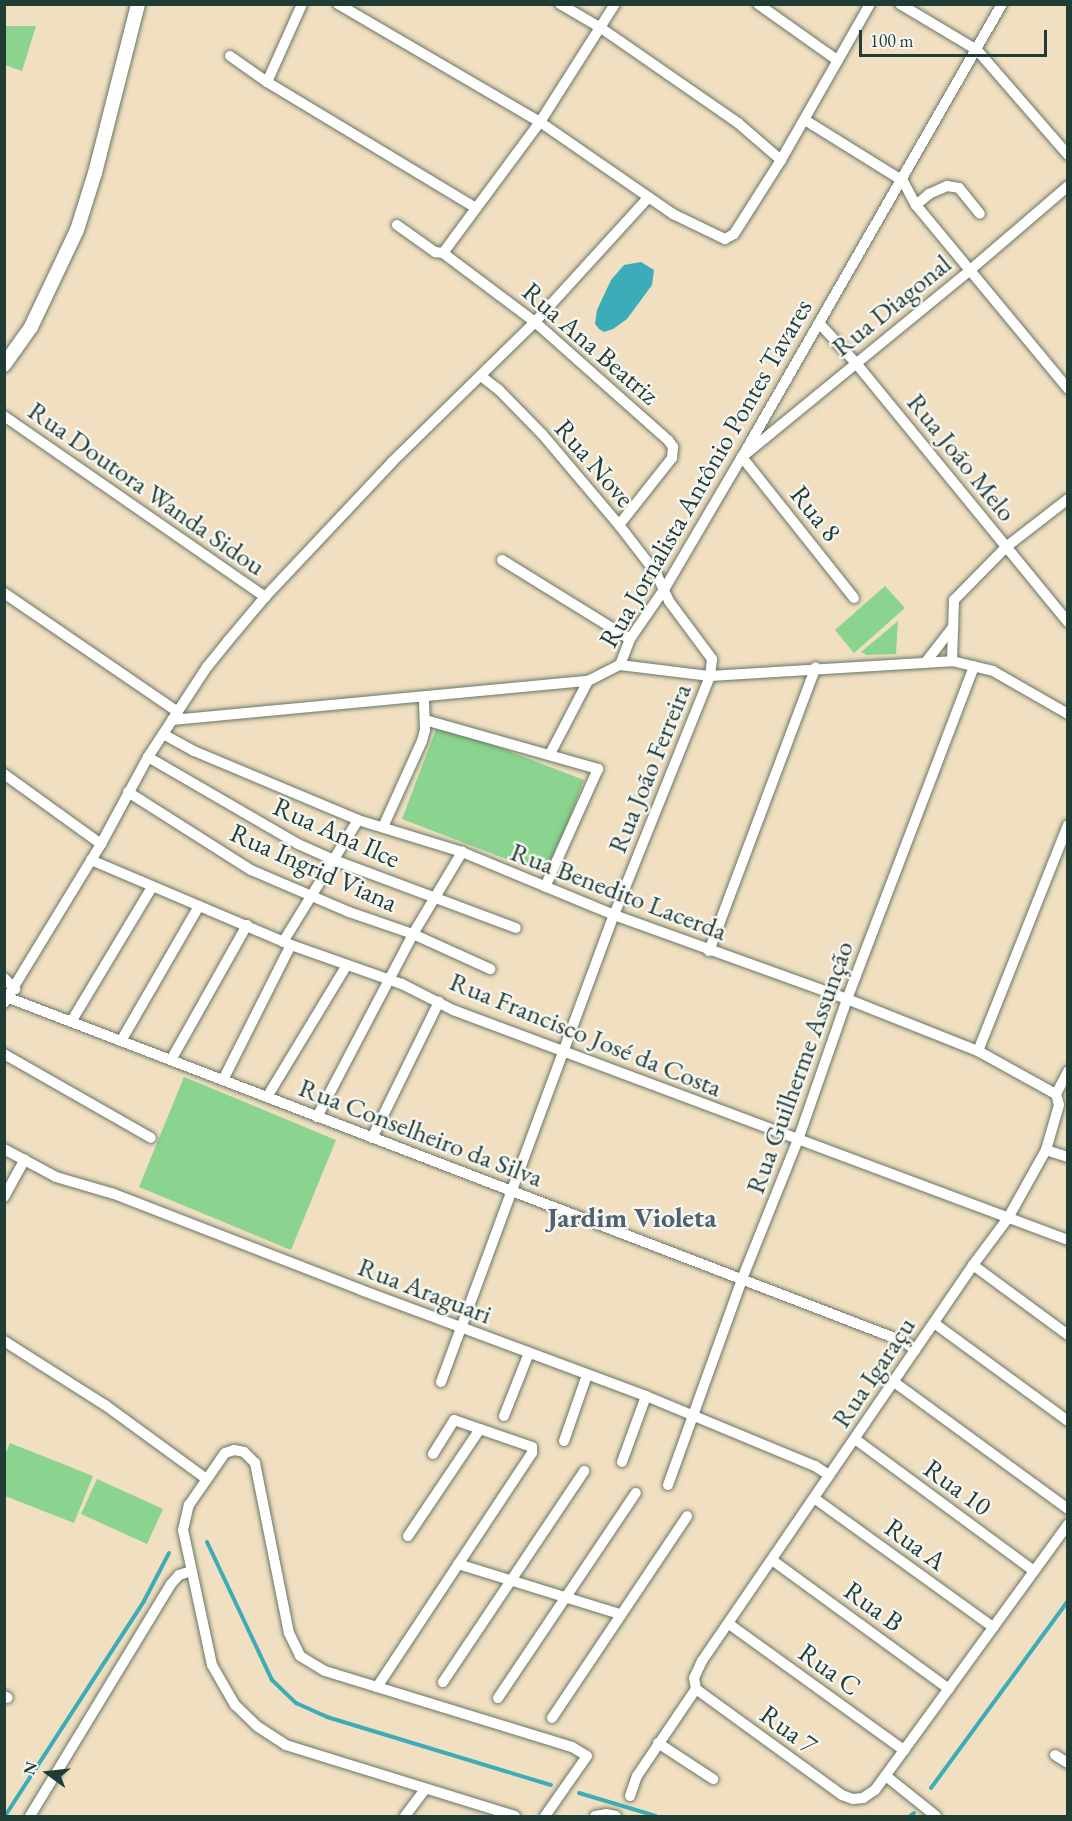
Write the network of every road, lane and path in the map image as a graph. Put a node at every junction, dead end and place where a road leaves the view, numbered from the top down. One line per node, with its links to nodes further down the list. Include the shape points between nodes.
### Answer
1 (138, 4): 31 (main road, via 77,230 31,327)
2 (302, 4): 14 (street)
3 (338, 4): 16 (street)
4 (560, 4): 10 (street)
5 (615, 4): 10 (street)
6 (758, 4): 13 (street)
7 (870, 4): 13 (street)
8 (900, 4): 11 (street)
9 (1002, 4): 11 (street, Rua Jornalista Antônio Pontes Tavares)
10 (601, 28): 16 (street); 18 (street, via 738,123)
11 (977, 50): 17 (street); 19 (street, Rua Jornalista Antônio Pontes Tavares)
12 (230, 56): 14 (street)
13 (837, 60): 15 (street)
14 (267, 82): 23 (street)
15 (806, 120): 18 (street); 19 (street)
16 (540, 122): 21 (street); 23 (street)
17 (1068, 155)
18 (781, 160): 21 (street, via 734,234 725,239)
19 (903, 181): 22 (street); 29 (street, Rua Jornalista Antônio Pontes Tavares)
20 (1068, 186): 27 (street, Rua Diagonal)
21 (648, 198): 28 (street)
22 (916, 205): 24 (street, via 947,186 959,188); 27 (street)
23 (476, 208): 26 (street)
24 (980, 214)
25 (397, 225): 26 (street, Rua Ana Beatriz, via 435,252)
26 (443, 252): 28 (street, Rua Ana Beatriz)
27 (969, 271): 30 (street, Rua Diagonal); 33 (street)
28 (535, 322): 32 (street); 37 (street, Rua Ana Beatriz, via 673,447 672,458)
29 (819, 323): 30 (street, Rua João Melo); 35 (street, Rua Jornalista Antônio Pontes Tavares)
30 (855, 362): 35 (street, Rua Diagonal); 38 (street, Rua João Melo)
31 (4, 365)
32 (481, 376): 37 (street, Rua Nove, via 542,434); 42 (street, via 396,457)
33 (1068, 389)
34 (4, 416): 42 (street, Rua Doutora Wanda Sidou)
35 (742, 457): 40 (street, Rua Jornalista Antônio Pontes Tavares); 43 (street, Rua 8)
36 (1068, 499): 38 (street)
37 (619, 525): 40 (street, Rua Nove)
38 (1006, 547): 44 (street, Rua João Melo); 45 (street, via 954,600)
39 (502, 560): 46 (street)
40 (665, 588): 46 (street, Rua Jornalista Antônio Pontes Tavares); 52 (street, Rua Nove, via 669,601 712,659)
41 (4, 593): 56 (street)
42 (265, 597): 56 (street, via 207,667)
43 (854, 598)
44 (1068, 622)
45 (953, 627): 47 (street); 48 (street)
46 (630, 639): 49 (street, Rua Jornalista Antônio Pontes Tavares)
47 (952, 661): 48 (street); 50 (street)
48 (925, 663): 51 (street)
49 (620, 665): 52 (street); 53 (street, Rua Jornalista Antônio Pontes Tavares)
50 (975, 666): 55 (street, via 993,671); 86 (street, Rua Guilherme Assunção)
51 (816, 667): 52 (street); 80 (street)
52 (710, 676): 75 (street, Rua João Ferreira)
53 (588, 681): 54 (street, Rua Jornalista Antônio Pontes Tavares); 59 (street)
54 (423, 698): 56 (street, Rua Jornalista Antônio Pontes Tavares); 57 (street)
55 (1068, 714)
56 (175, 716): 58 (street)
57 (425, 720): 59 (street); 65 (street, via 423,741)
58 (163, 734): 60 (street); 63 (street, Rua Benedito Lacerda, via 194,751)
59 (550, 754): 71 (street, via 598,769)
60 (148, 757): 62 (street); 68 (street, Rua Ana Ilce, via 266,828)
61 (4, 774): 66 (street)
62 (128, 792): 66 (street); 72 (street, Rua Ingrid Viana, via 233,860)
63 (358, 820): 65 (street, Rua Benedito Lacerda); 68 (street)
64 (1068, 825): 90 (street)
65 (383, 827): 67 (street, Rua Benedito Lacerda)
66 (101, 844): 69 (street)
67 (462, 852): 71 (street, Rua Benedito Lacerda); 73 (street)
68 (334, 860): 72 (street); 73 (street, Rua Ana Ilce)
69 (91, 861): 70 (street, Rua Francisco José da Costa); 85 (street)
70 (152, 887): 74 (street, Rua Francisco José da Costa); 88 (street)
71 (545, 887): 75 (street, Rua Benedito Lacerda)
72 (310, 896): 78 (street, Rua Ingrid Viana); 79 (street)
73 (436, 897): 77 (street, Rua Ana Ilce); 78 (street)
74 (199, 906): 76 (street, Rua Francisco José da Costa); 89 (street)
75 (614, 915): 80 (street, Rua Benedito Lacerda); 92 (street, Rua João Ferreira)
76 (247, 926): 79 (street, Rua Francisco José da Costa); 93 (street)
77 (516, 928)
78 (413, 934): 82 (street, Rua Ingrid Viana); 84 (street)
79 (287, 943): 81 (street, Rua Francisco José da Costa); 95 (street)
80 (709, 951): 86 (street, Rua Benedito Lacerda)
81 (346, 965): 84 (street, Rua Francisco José da Costa); 96 (street)
82 (490, 969)
83 (4, 978): 85 (street)
84 (389, 980): 87 (street, Rua Francisco José da Costa); 98 (street)
85 (10, 997): 88 (street, Rua Conselheiro da Silva)
86 (847, 999): 90 (street, Rua Benedito Lacerda); 101 (street, Rua Guilherme Assunção)
87 (440, 1002): 92 (street, Rua Francisco José da Costa); 100 (street)
88 (71, 1022): 89 (street, Rua Conselheiro da Silva)
89 (121, 1041): 93 (street, Rua Conselheiro da Silva)
90 (978, 1051): 97 (street, Rua Benedito Lacerda)
91 (4, 1054): 99 (street)
92 (565, 1054): 101 (street, Rua Francisco José da Costa); 106 (street, Rua João Ferreira)
93 (171, 1060): 95 (street, Rua Conselheiro da Silva)
94 (1068, 1071): 97 (street, Rua Igaraçu)
95 (223, 1080): 96 (street, Rua Conselheiro da Silva)
96 (267, 1097): 98 (street, Rua Conselheiro da Silva)
97 (1061, 1102): 103 (street, Rua Igaraçu)
98 (317, 1117): 100 (street, Rua Conselheiro da Silva)
99 (151, 1138)
100 (372, 1138): 106 (street, Rua Conselheiro da Silva)
101 (798, 1140): 108 (street, Rua Francisco José da Costa); 111 (street, Rua Guilherme Assunção)
102 (4, 1149): 105 (street, Rua Araguari)
103 (1046, 1150): 104 (street); 108 (street, Rua Igaraçu)
104 (1068, 1157)
105 (25, 1159): 107 (street); 113 (street, Rua Araguari, via 56,1177 114,1194)
106 (513, 1191): 111 (street, Rua Conselheiro da Silva); 113 (street, Rua João Ferreira)
107 (4, 1197)
108 (1008, 1218): 109 (street, Rua Francisco José da Costa); 110 (street, Rua Igaraçu)
109 (1068, 1240)
110 (973, 1265): 112 (street, Rua Igaraçu); 114 (street)
111 (742, 1279): 116 (street, Rua Conselheiro da Silva, via 905,1342); 122 (street, Rua Guilherme Assunção)
112 (934, 1323): 116 (street, Rua Igaraçu); 124 (street)
113 (462, 1328): 117 (street, Rua Araguari); 119 (street, Rua João Ferreira)
114 (1068, 1335)
115 (4, 1341): 132 (street, via 95,1399)
116 (915, 1350): 120 (street, Rua Igaraçu)
117 (529, 1353): 118 (street, Rua Araguari); 123 (street)
118 (587, 1375): 121 (street, Rua Araguari); 127 (street)
119 (441, 1382)
120 (894, 1382): 126 (street, Rua Igaraçu); 136 (street)
121 (646, 1396): 122 (street, Rua Araguari); 129 (street)
122 (692, 1414): 131 (street, Rua Araguari); 133 (street, Rua Guilherme Assunção)
123 (504, 1416)
124 (1068, 1421)
125 (480, 1428): 128 (street, via 454,1420); 139 (street); 141 (street, via 530,1446 533,1451)
126 (855, 1439): 131 (street, Rua Igaraçu); 143 (street, Rua 10)
127 (564, 1441)
128 (433, 1454)
129 (622, 1462)
130 (584, 1471): 144 (street)
131 (830, 1474): 135 (street, Rua Igaraçu)
132 (205, 1478): 142 (street, via 184,1521); 150 (street, via 225,1453 239,1451 252,1458 295,1649 316,1667)
133 (668, 1485)
134 (636, 1493): 145 (street)
135 (814, 1498): 140 (street, Rua Igaraçu); 148 (street, Rua A)
136 (1068, 1509)
137 (687, 1516): 146 (street)
138 (1068, 1524): 143 (street)
139 (408, 1536)
140 (772, 1560): 147 (street, Rua Igaraçu); 152 (street, Rua B)
141 (458, 1564): 144 (street); 150 (street)
142 (191, 1571): 161 (street, via 212,1665 226,1693 246,1717 286,1745); 164 (street, via 179,1575 171,1584)
143 (1034, 1571): 148 (street)
144 (510, 1580): 145 (street); 149 (street)
145 (565, 1597): 146 (street); 153 (street)
146 (620, 1614): 154 (street)
147 (729, 1624): 151 (street, Rua Igaraçu, via 696,1671); 156 (street, Rua C)
148 (993, 1627): 152 (street)
149 (443, 1682)
150 (377, 1687): 167 (street, via 572,1747 586,1756)
151 (696, 1689): 155 (street); 159 (street, Rua 7, via 842,1795 858,1800 875,1790)
152 (949, 1689): 156 (street)
153 (498, 1698)
154 (552, 1718)
155 (658, 1743): 160 (street); 162 (street, via 637,1776)
156 (904, 1750): 159 (street)
157 (1055, 1755): 158 (street)
158 (1068, 1763)
159 (885, 1776): 163 (street)
160 (713, 1779)
161 (425, 1789): 165 (street); 166 (street)
162 (630, 1796)
163 (924, 1813): 170 (street)
164 (30, 1816)
165 (405, 1816)
166 (515, 1816)
167 (545, 1816)
168 (596, 1816): 169 (street)
169 (616, 1816)
170 (936, 1816)

